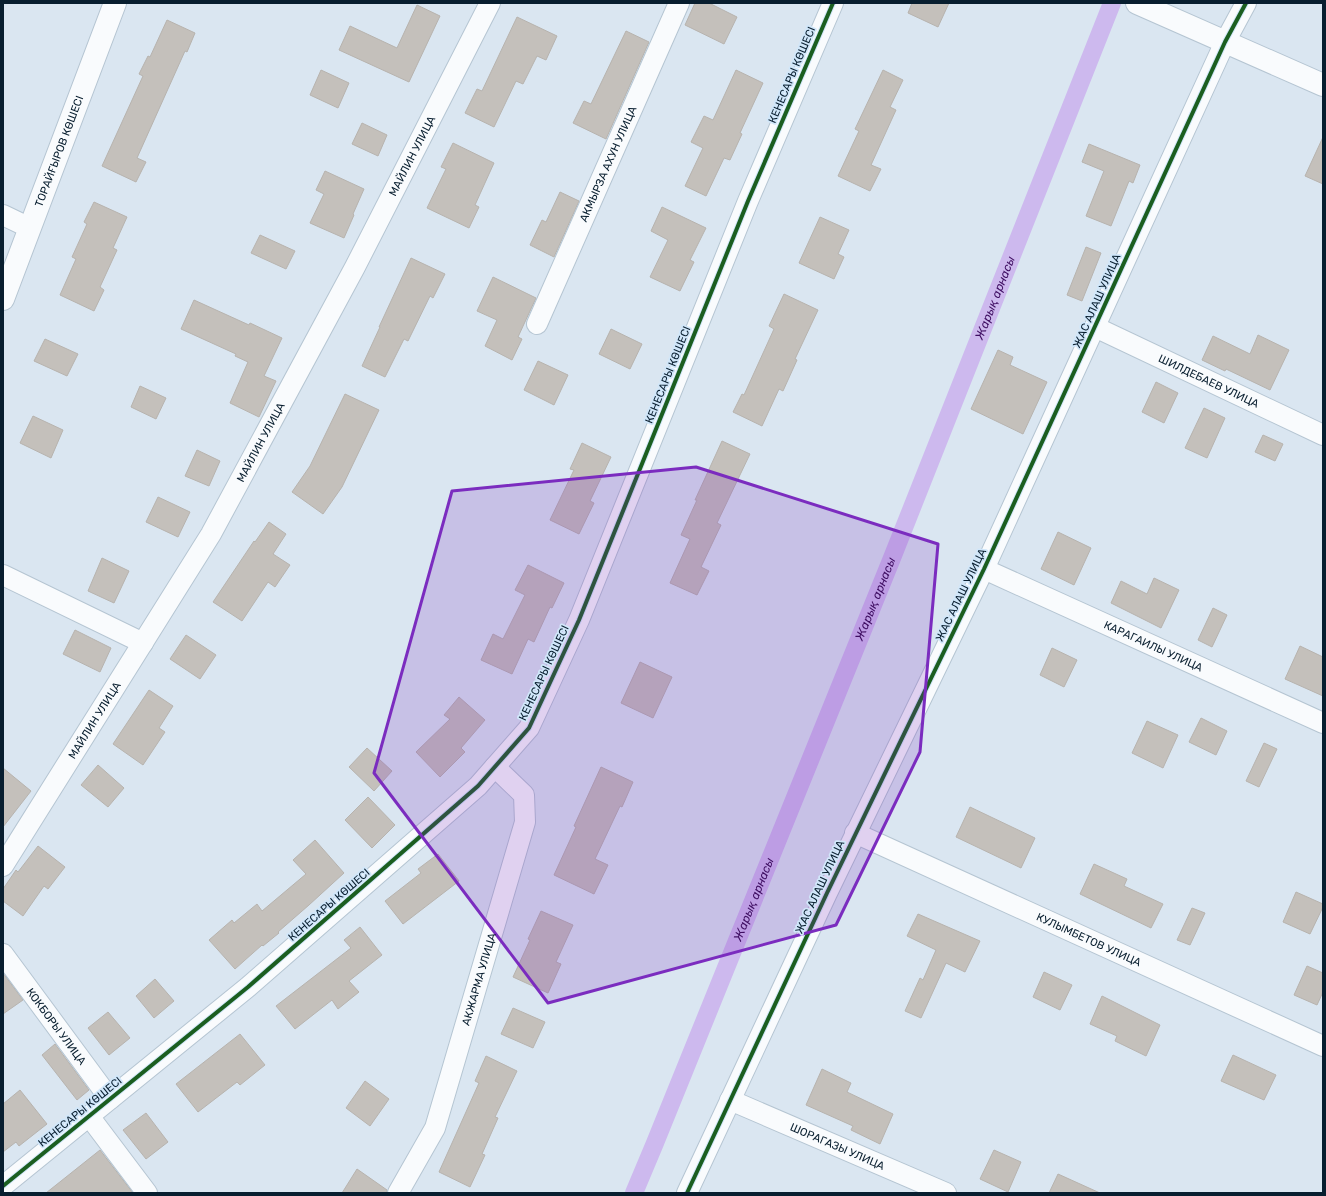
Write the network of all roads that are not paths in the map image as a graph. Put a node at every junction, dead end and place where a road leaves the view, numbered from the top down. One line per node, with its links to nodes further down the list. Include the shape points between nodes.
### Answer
1 (115, 3): 10 (street, ТОРАЙҒЫРОВ КӨШЕСІ)
2 (490, 3): 17 (street, МАЙЛИН УЛИЦА, via 355,267 211,534)
3 (679, 3): 12 (street, АКМЫРЗА АХУН УЛИЦА)
4 (833, 3): 19 (street, КЕНЕСАРЫ КӨШЕСІ, via 748,201 579,620 529,728)
5 (1137, 3): 7 (street)
6 (1246, 3): 7 (street, ЖАС АЛАШ УЛИЦА)
7 (1225, 42): 8 (street); 13 (street, ЖАС АЛАШ УЛИЦА)
8 (1323, 85)
9 (3, 215): 10 (street)
10 (30, 228): 11 (street, ТОРАЙҒЫРОВ КӨШЕСІ)
11 (3, 299)
12 (537, 324)
13 (1095, 327): 14 (street, ШИЛДЕБАЕВ УЛИЦА); 15 (street, ЖАС АЛАШ УЛИЦА)
14 (1323, 435)
15 (984, 569): 18 (street, КАРАГАИЛЫ УЛИЦА); 20 (street, ЖАС АЛАШ УЛИЦА)
16 (3, 575): 17 (street)
17 (143, 643): 21 (street, МАЙЛИН УЛИЦА)
18 (1323, 723)
19 (495, 767): 24 (street, КЕНЕСАРЫ КӨШЕСІ, via 472,791 248,987); 29 (street, АКЖАРМА УЛИЦА, via 524,795 525,822 435,1128)
20 (855, 833): 23 (street, КУЛЫМБЕТОВ УЛИЦА); 25 (street, ЖАС АЛАШ УЛИЦА)
21 (3, 866)
22 (3, 954): 24 (street, КОКБОРЫ УЛИЦА)
23 (1323, 1046)
24 (110, 1099): 26 (street, КЕНЕСАРЫ КӨШЕСІ)
25 (730, 1100): 30 (street, ЖАС АЛАШ УЛИЦА); 31 (street, ШОРАГАЗЫ УЛИЦА)
26 (89, 1116): 27 (street, КЕНЕСАРЫ КӨШЕСІ); 28 (street)
27 (3, 1186)
28 (147, 1193)
29 (398, 1193)
30 (686, 1193)
31 (946, 1193)

